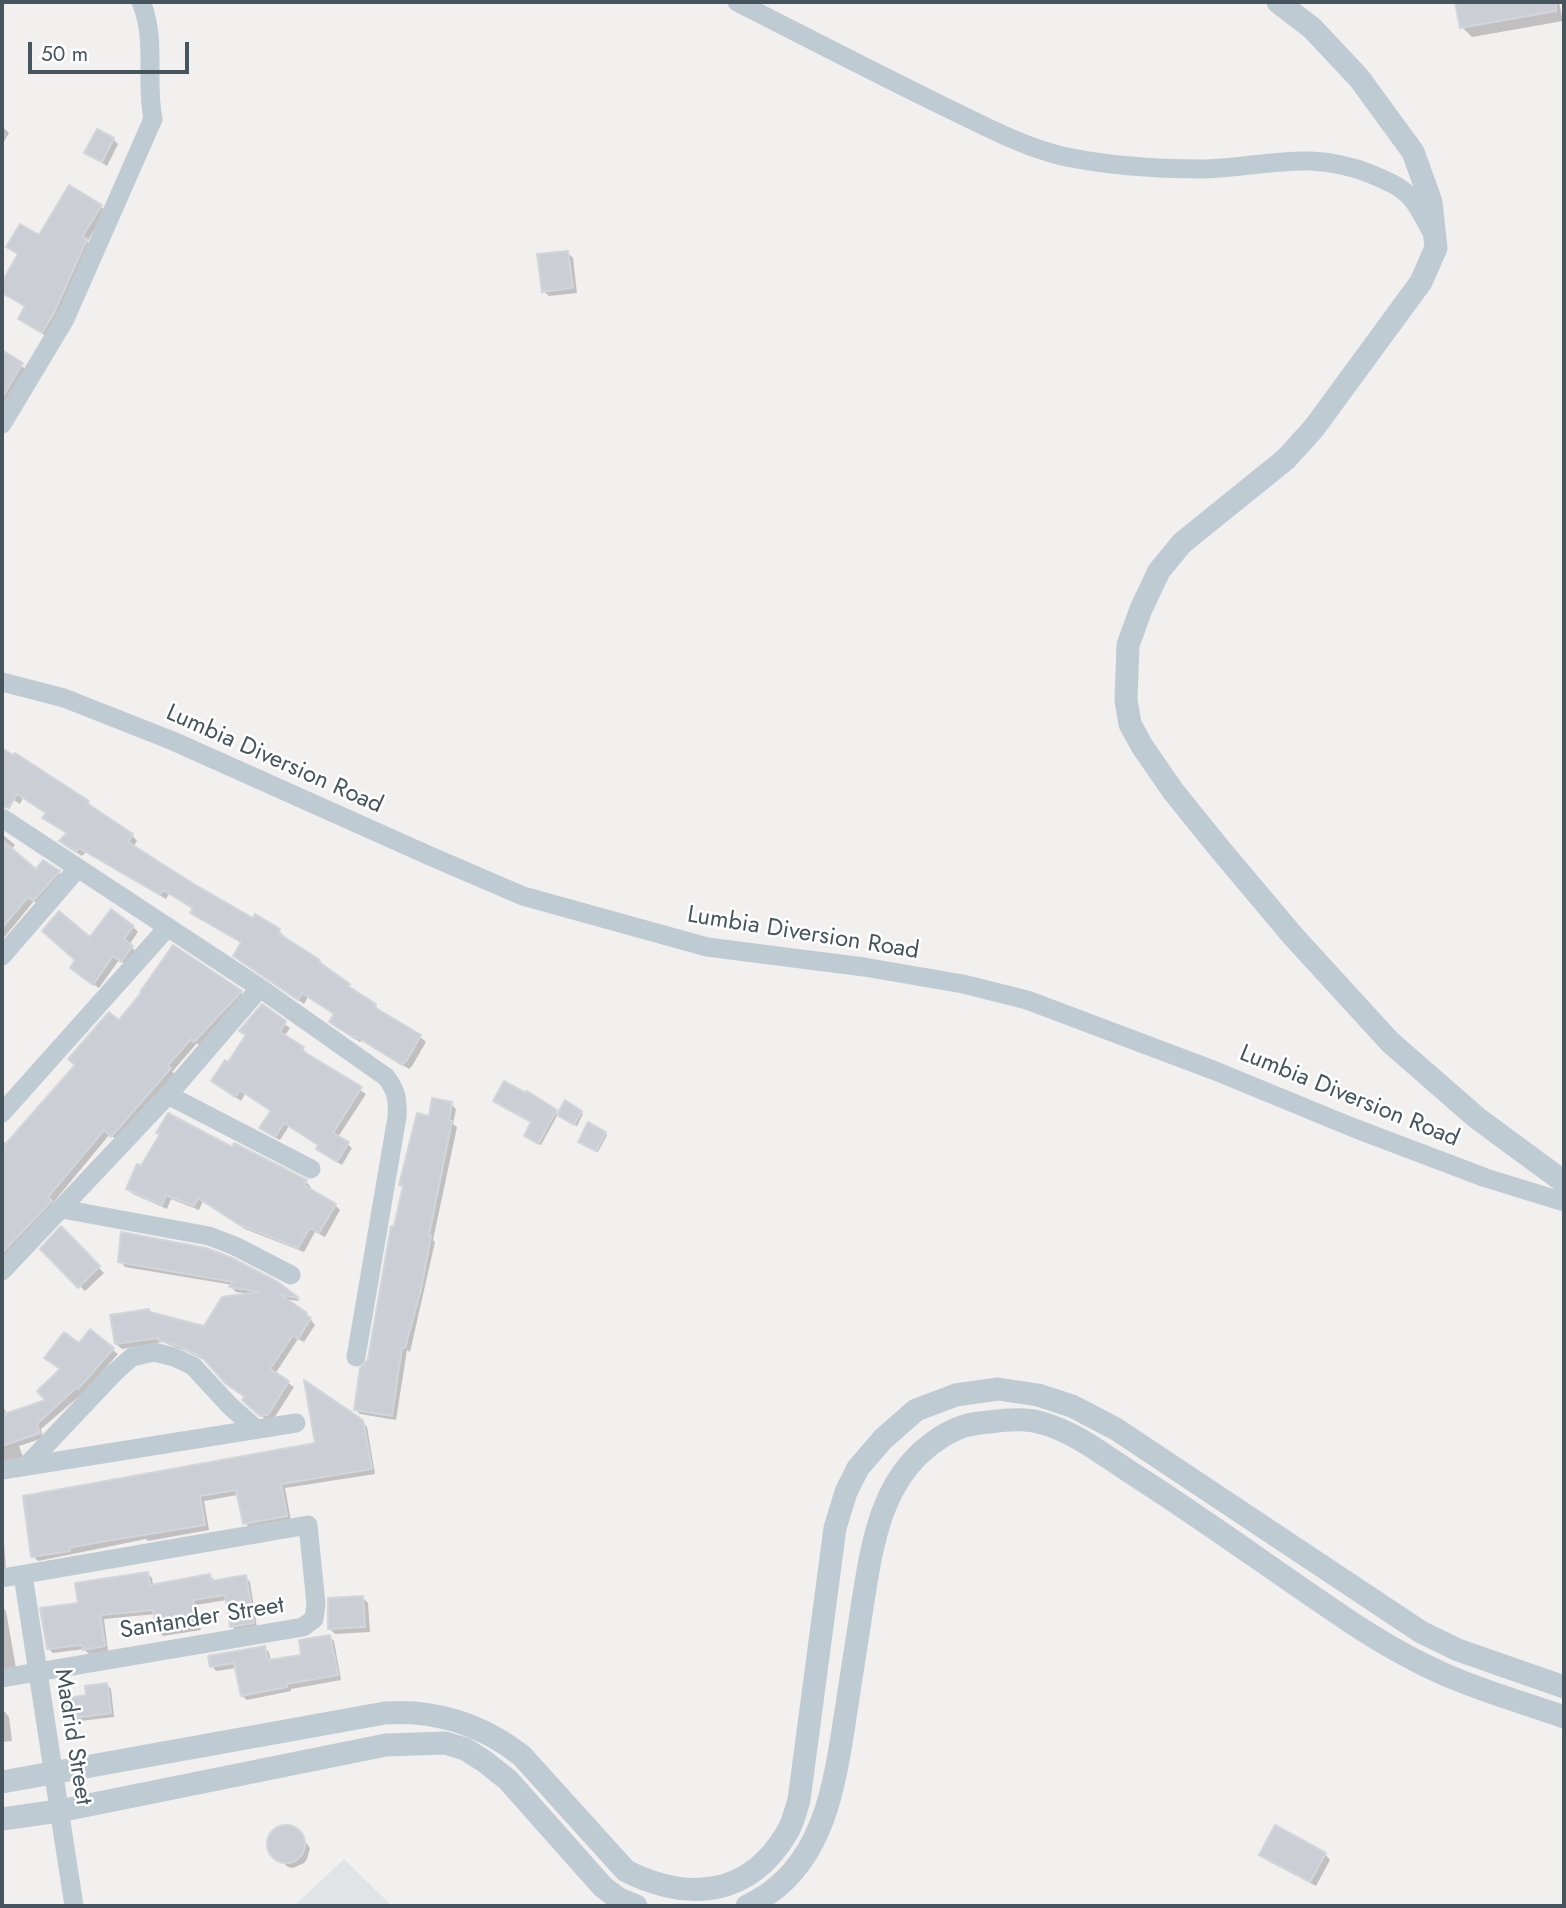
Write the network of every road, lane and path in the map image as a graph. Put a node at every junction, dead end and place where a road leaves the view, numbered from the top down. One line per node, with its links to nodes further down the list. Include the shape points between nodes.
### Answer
1 (141, 2): 5 (street, via 150,39 153,119 65,319)
2 (737, 2): 4 (street, via 1031,146 1102,164 1204,169 1301,159 1331,161 1398,187 1412,198)
3 (1279, 2): 4 (street, via 1312,28 1359,78 1413,152 1431,202)
4 (1436, 238): 15 (street, via 1421,282 1314,428 1286,460 1182,543 1160,570 1128,645 1126,700 1130,724 1173,791 1293,936 1390,1042 1477,1118)
5 (2, 424)
6 (2, 682): 16 (street, Lumbia Diversion Road, via 64,698 173,741 523,896 707,947 864,967 1027,1000 1486,1178)
7 (2, 818): 8 (street)
8 (78, 868): 9 (street); 10 (street)
9 (168, 927): 11 (street); 13 (street)
10 (2, 956)
11 (260, 988): 12 (street); 20 (street, via 386,1077 398,1100)
12 (168, 1095): 14 (street); 17 (street)
13 (2, 1113)
14 (311, 1169)
15 (1564, 1182)
16 (1564, 1202)
17 (62, 1209): 18 (street); 19 (street, via 209,1236)
18 (2, 1271)
19 (291, 1275)
20 (356, 1357)
21 (296, 1423): 22 (street)
22 (255, 1428): 23 (street); 23 (street, via 193,1366 154,1352 132,1357 115,1372)
23 (27, 1465): 24 (street)
24 (2, 1470)
25 (23, 1575): 26 (street); 27 (street, Madrid Street); 27 (street, Santander Street, via 308,1525 316,1604 309,1624)
26 (2, 1578)
27 (37, 1671): 28 (street, Santander Street); 33 (street, Madrid Street)
28 (2, 1678)
29 (1564, 1687): 31 (street, via 1458,1650 1421,1632 1083,1411 1038,1395 998,1389 956,1395 916,1410 858,1468 835,1528 799,1800 789,1829 776,1848 758,1867 732,1882 691,1891 646,1881 626,1871 522,1756 503,1740 475,1728 411,1711)
30 (1564, 1717): 39 (street, via 1452,1678 1395,1650 1177,1502 1059,1430 1039,1422 1009,1420 969,1424 923,1449 893,1488 880,1516 839,1755 821,1825 800,1864 780,1885)
31 (301, 1729): 32 (street); 33 (street)
32 (310, 1762): 35 (street); 38 (street, via 386,1745 445,1743 465,1749 508,1780 603,1887)
33 (53, 1773): 34 (street); 35 (street, Madrid Street)
34 (2, 1782)
35 (59, 1811): 36 (street); 37 (street, Madrid Street)
36 (2, 1819)
37 (74, 1906)
38 (636, 1906)
39 (747, 1906)

